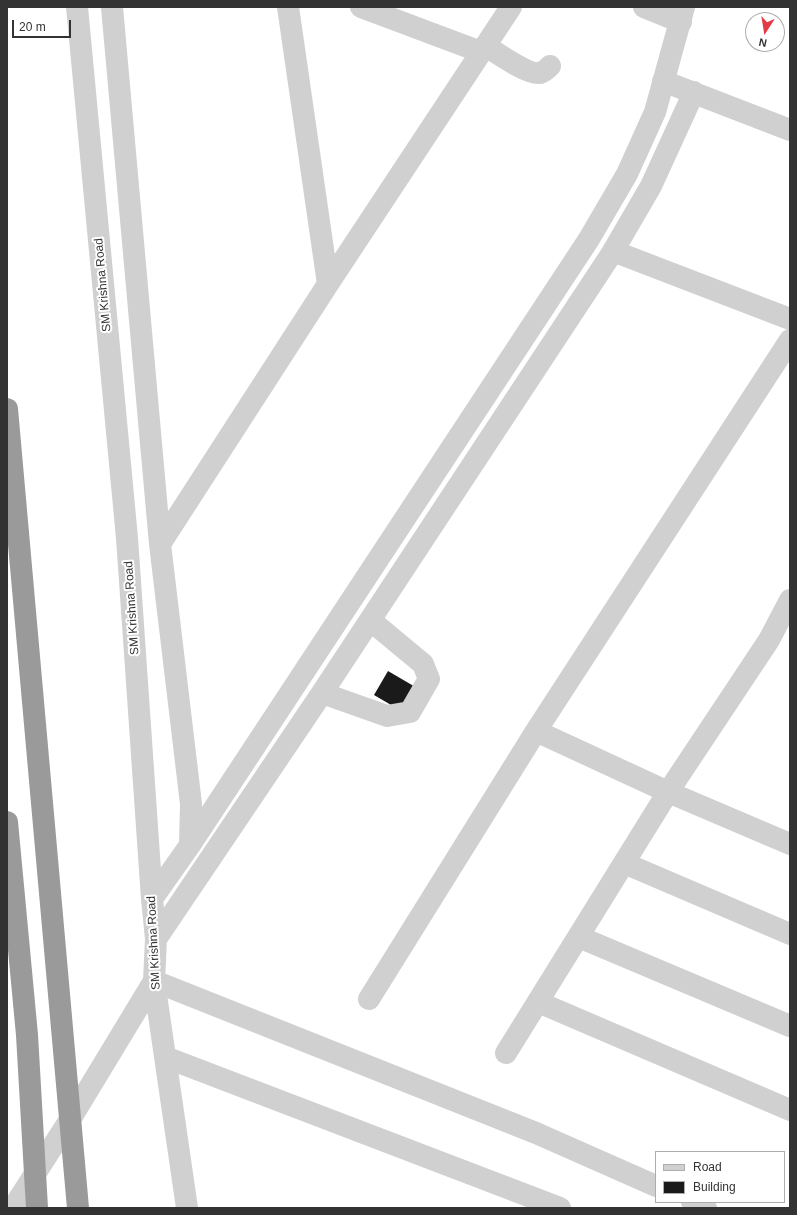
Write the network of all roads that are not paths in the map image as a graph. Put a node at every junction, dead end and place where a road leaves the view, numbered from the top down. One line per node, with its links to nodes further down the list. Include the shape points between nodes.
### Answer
1 (77, 7): 28 (street, SM Krishna Road, via 127,538)
2 (112, 7): 18 (street)
3 (288, 7): 14 (street)
4 (361, 7): 8 (street)
5 (511, 7): 8 (street)
6 (644, 7): 7 (street)
7 (682, 15): 10 (street)
8 (483, 49): 9 (street, via 500,54 511,63 536,73 541,73); 14 (street)
9 (550, 66)
10 (663, 81): 11 (street); 26 (street, via 655,112 627,174 589,239)
11 (694, 92): 12 (street); 13 (street, via 651,186)
12 (790, 130)
13 (613, 251): 15 (street); 20 (street)
14 (328, 284): 18 (street)
15 (790, 319)
16 (790, 340): 22 (street)
17 (7, 409): 39 (highway)
18 (160, 544): 26 (street, via 191,804)
19 (790, 600): 23 (street, via 769,640)
20 (370, 620): 21 (street); 21 (street, via 423,664 429,680 410,712 387,716)
21 (322, 693): 31 (street)
22 (536, 731): 23 (street); 33 (street)
23 (668, 792): 25 (street); 27 (street)
24 (7, 822): 40 (highway, via 27,1035)
25 (790, 844)
26 (190, 845): 28 (street)
27 (624, 863): 29 (street); 30 (street)
28 (152, 898): 31 (street, SM Krishna Road)
29 (790, 934)
30 (579, 937): 34 (street); 35 (street)
31 (156, 939): 32 (street, SM Krishna Road)
32 (154, 981): 37 (street, SM Krishna Road); 39 (street); 41 (street, via 536,1133)
33 (369, 999)
34 (538, 1002): 36 (street); 38 (street)
35 (790, 1026)
36 (506, 1053)
37 (165, 1057): 43 (street); 47 (street, SM Krishna Road)
38 (790, 1110)
39 (71, 1118): 40 (street); 46 (highway)
40 (35, 1174): 44 (street); 45 (highway)
41 (655, 1186)
42 (694, 1203): 48 (street)
43 (557, 1207)
44 (13, 1208)
45 (37, 1208)
46 (78, 1208)
47 (187, 1208)
48 (706, 1208)

